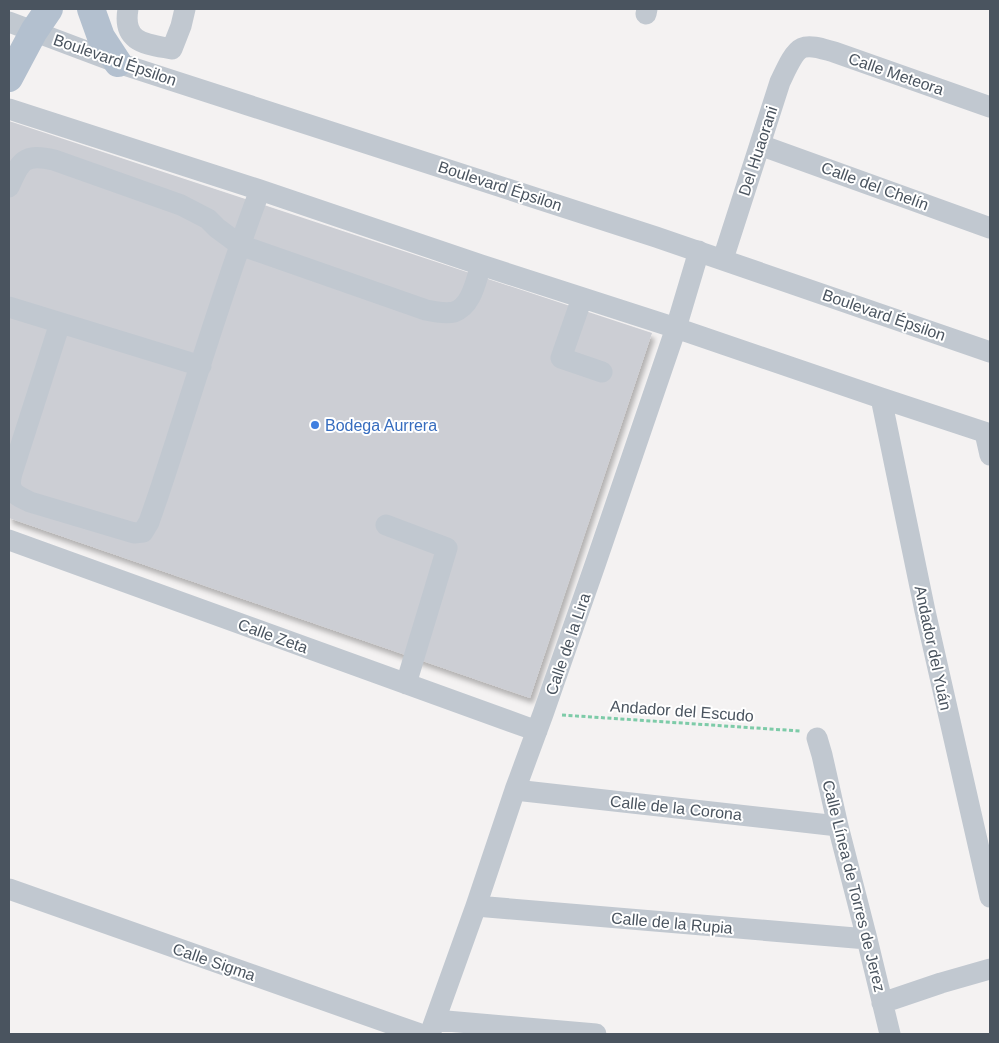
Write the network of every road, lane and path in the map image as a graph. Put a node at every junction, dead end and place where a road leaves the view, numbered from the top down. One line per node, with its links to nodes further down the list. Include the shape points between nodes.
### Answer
1 (49, 9): 5 (main road)
2 (91, 9): 8 (main road, via 101,37)
3 (128, 9): 7 (street, via 128,29 137,40)
4 (185, 9): 7 (street)
5 (21, 27): 8 (street, Boulevard Épsilon); 9 (main road)
6 (802, 48): 11 (street, Calle Meteora, via 834,52); 13 (street, Del Huaorani, via 794,55 780,82)
7 (172, 49): 10 (street)
8 (118, 63): 10 (street, Boulevard Épsilon)
9 (9, 78)
10 (164, 78): 18 (street, Boulevard Épsilon)
11 (990, 107)
12 (9, 110): 15 (street)
13 (760, 145): 16 (street, Calle del Chelín); 19 (street, Del Huaorani)
14 (9, 187): 17 (street, via 23,162 41,157 54,160 181,205 208,219)
15 (260, 190): 17 (street); 20 (street)
16 (990, 228)
17 (240, 245): 20 (street, via 440,313 454,312 469,299); 26 (street)
18 (699, 252): 19 (street, Boulevard Épsilon); 24 (street, Calle de la Lira)
19 (723, 259): 25 (street, Boulevard Épsilon)
20 (481, 265): 21 (street)
21 (582, 298): 24 (street); 27 (street, via 560,358)
22 (9, 307): 23 (street)
23 (60, 323): 26 (street); 26 (street, via 10,479 11,490 30,502 134,533 143,532)
24 (676, 328): 28 (street); 34 (street, Calle de la Lira)
25 (990, 352)
26 (201, 366)
27 (602, 372)
28 (881, 398): 29 (street); 39 (street, Andador del Yuán, via 927,620)
29 (988, 433): 30 (street)
30 (990, 455)
31 (386, 525): 33 (street, via 448,548)
32 (9, 540): 33 (street, Calle Zeta)
33 (406, 684): 34 (street, Calle Zeta)
34 (540, 722): 35 (path, Andador del Escudo, via 796,731); 36 (street, Calle de la Lira)
35 (816, 738): 37 (street, Calle Línea de Torres de Jerez)
36 (515, 790): 37 (street, Calle de la Corona); 40 (street, Calle de la Lira)
37 (838, 826): 41 (street, Calle Línea de Torres de Jerez)
38 (9, 889): 44 (street, Calle Sigma)
39 (990, 896)
40 (476, 906): 41 (street, Calle de la Rupia); 44 (street, Calle de la Lira)
41 (868, 939): 43 (street, Calle Línea de Torres de Jerez)
42 (990, 969): 43 (street)
43 (882, 1003): 46 (street, Calle Línea de Torres de Jerez)
44 (429, 1030): 45 (street, Calle Sigma)
45 (596, 1034)
46 (890, 1034)

